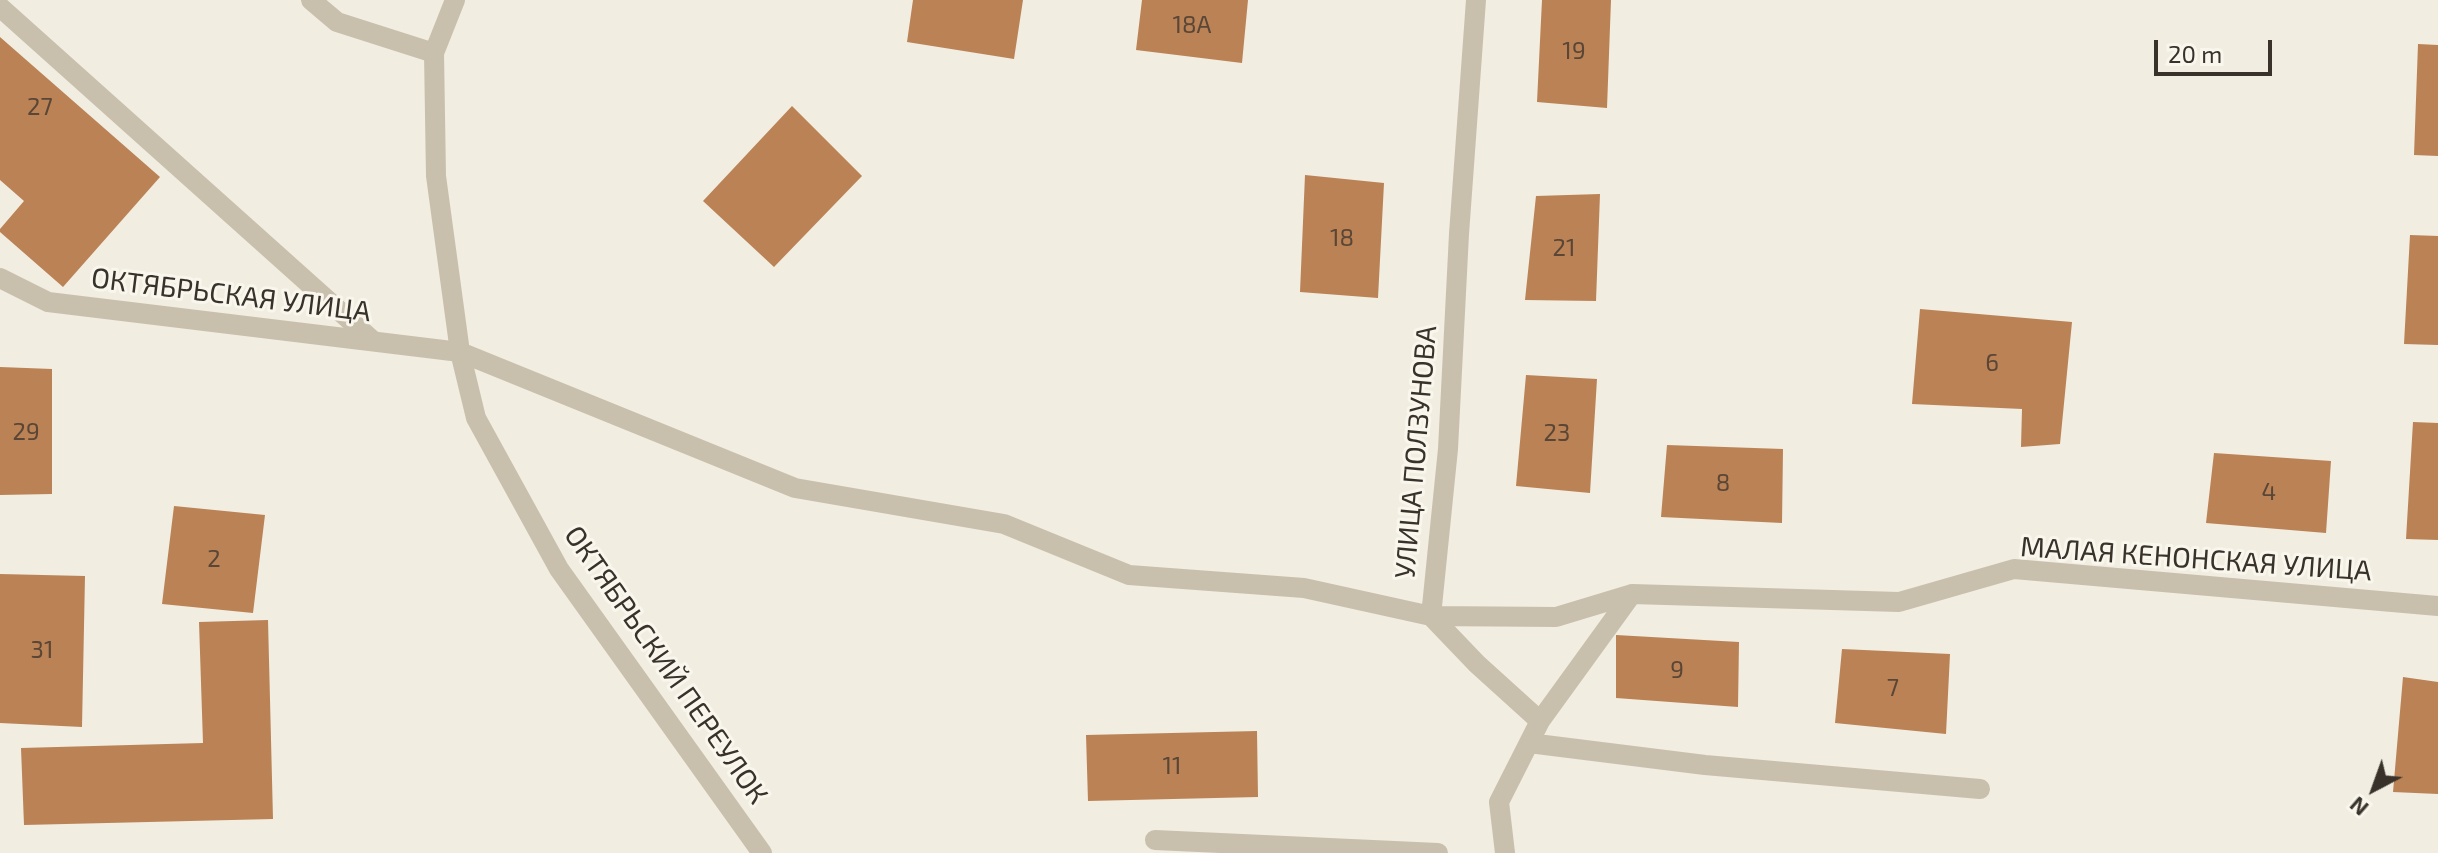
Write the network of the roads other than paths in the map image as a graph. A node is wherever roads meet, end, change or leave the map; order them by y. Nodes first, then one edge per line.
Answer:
1 (311, 0) edge
2 (455, 0) edge
3 (1476, 0) edge
4 (0, 7) edge
5 (434, 53) junction
6 (0, 278) edge
7 (372, 340) junction
8 (460, 352) junction
9 (1632, 594) junction
10 (2438, 606) edge
11 (1431, 616) junction
12 (1540, 721) junction
13 (1529, 743) junction
14 (1980, 789) dead end
15 (1155, 840) dead end
16 (762, 853) edge
17 (1438, 853) edge
18 (1505, 853) edge

1 - 5 street
2 - 5 street, ОКТЯБРЬСКИЙ ПЕРЕУЛОК
3 - 11 street, УЛИЦА ПОЛЗУНОВА
4 - 7 street
5 - 8 street, ОКТЯБРЬСКИЙ ПЕРЕУЛОК
6 - 7 street, ОКТЯБРЬСКАЯ УЛИЦА
7 - 8 street, ОКТЯБРЬСКАЯ УЛИЦА
8 - 11 street, ОКТЯБРЬСКАЯ УЛИЦА
8 - 16 street, ОКТЯБРЬСКИЙ ПЕРЕУЛОК
9 - 10 street, МАЛАЯ КЕНОНСКАЯ УЛИЦА
9 - 11 street, МАЛАЯ КЕНОНСКАЯ УЛИЦА
9 - 12 street
11 - 12 street, УЛИЦА ПОЛЗУНОВА
12 - 13 street
13 - 14 street
13 - 18 street
15 - 17 street

